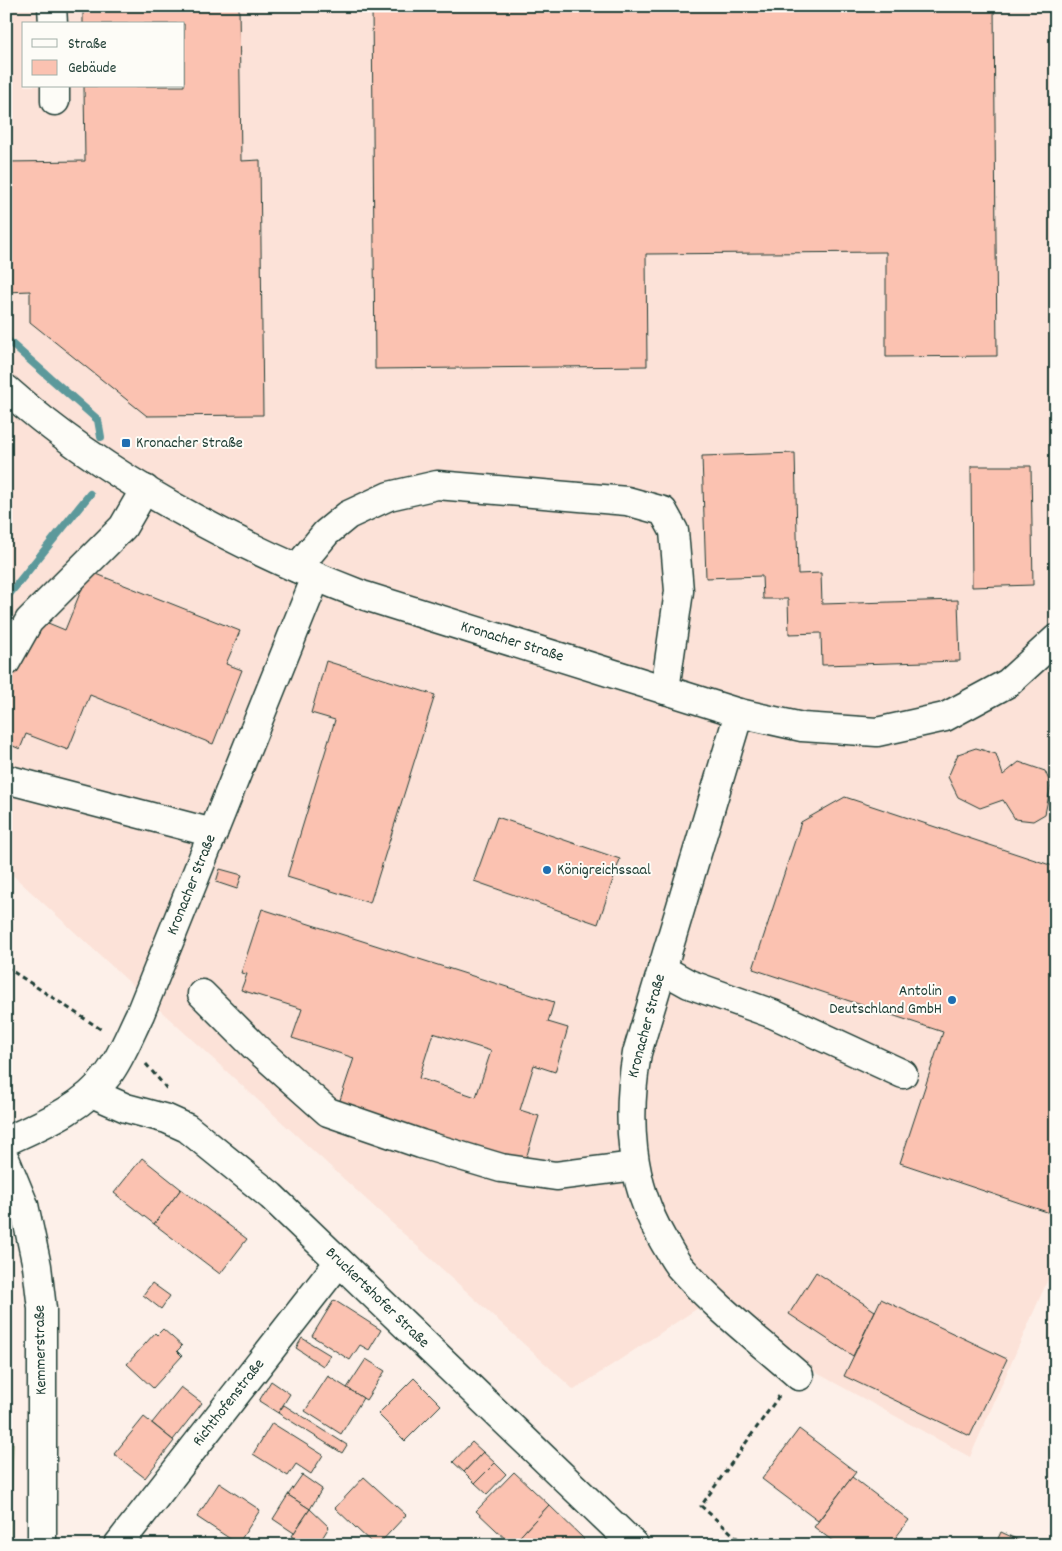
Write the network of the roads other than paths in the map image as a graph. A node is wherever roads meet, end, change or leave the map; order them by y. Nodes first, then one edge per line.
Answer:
1 (52, 6) edge
2 (53, 22) edge
3 (6, 389) edge
4 (145, 489) junction
5 (306, 573) junction
6 (1056, 639) edge
7 (6, 662) edge
8 (665, 690) junction
9 (739, 713) junction
10 (6, 779) edge
11 (213, 833) junction
12 (662, 969) junction
13 (202, 994) dead end
14 (903, 1074) dead end
15 (92, 1093) junction
16 (6, 1141) edge
17 (6, 1161) edge
18 (635, 1166) junction
19 (339, 1262) junction
20 (797, 1374) road end
21 (42, 1545) edge
22 (118, 1545) edge
23 (634, 1545) edge

1 - 2 street
3 - 4 street, Kronacher Straße
4 - 5 street, Kronacher Straße
4 - 7 street
5 - 8 street, Kronacher Straße
5 - 8 street
5 - 11 street, Kronacher Straße
6 - 9 street, Kronacher Straße
8 - 9 street, Kronacher Straße
9 - 12 street, Kronacher Straße
10 - 11 street
11 - 15 street, Kronacher Straße
12 - 14 street
12 - 18 street, Kronacher Straße
13 - 18 street
15 - 16 street, Kronacher Straße
15 - 19 street, Bruckertshofer Straße
17 - 21 street, Kemmerstraße
18 - 20 street, Kronacher Straße
19 - 22 street, Richthofenstraße
19 - 23 street, Bruckertshofer Straße

